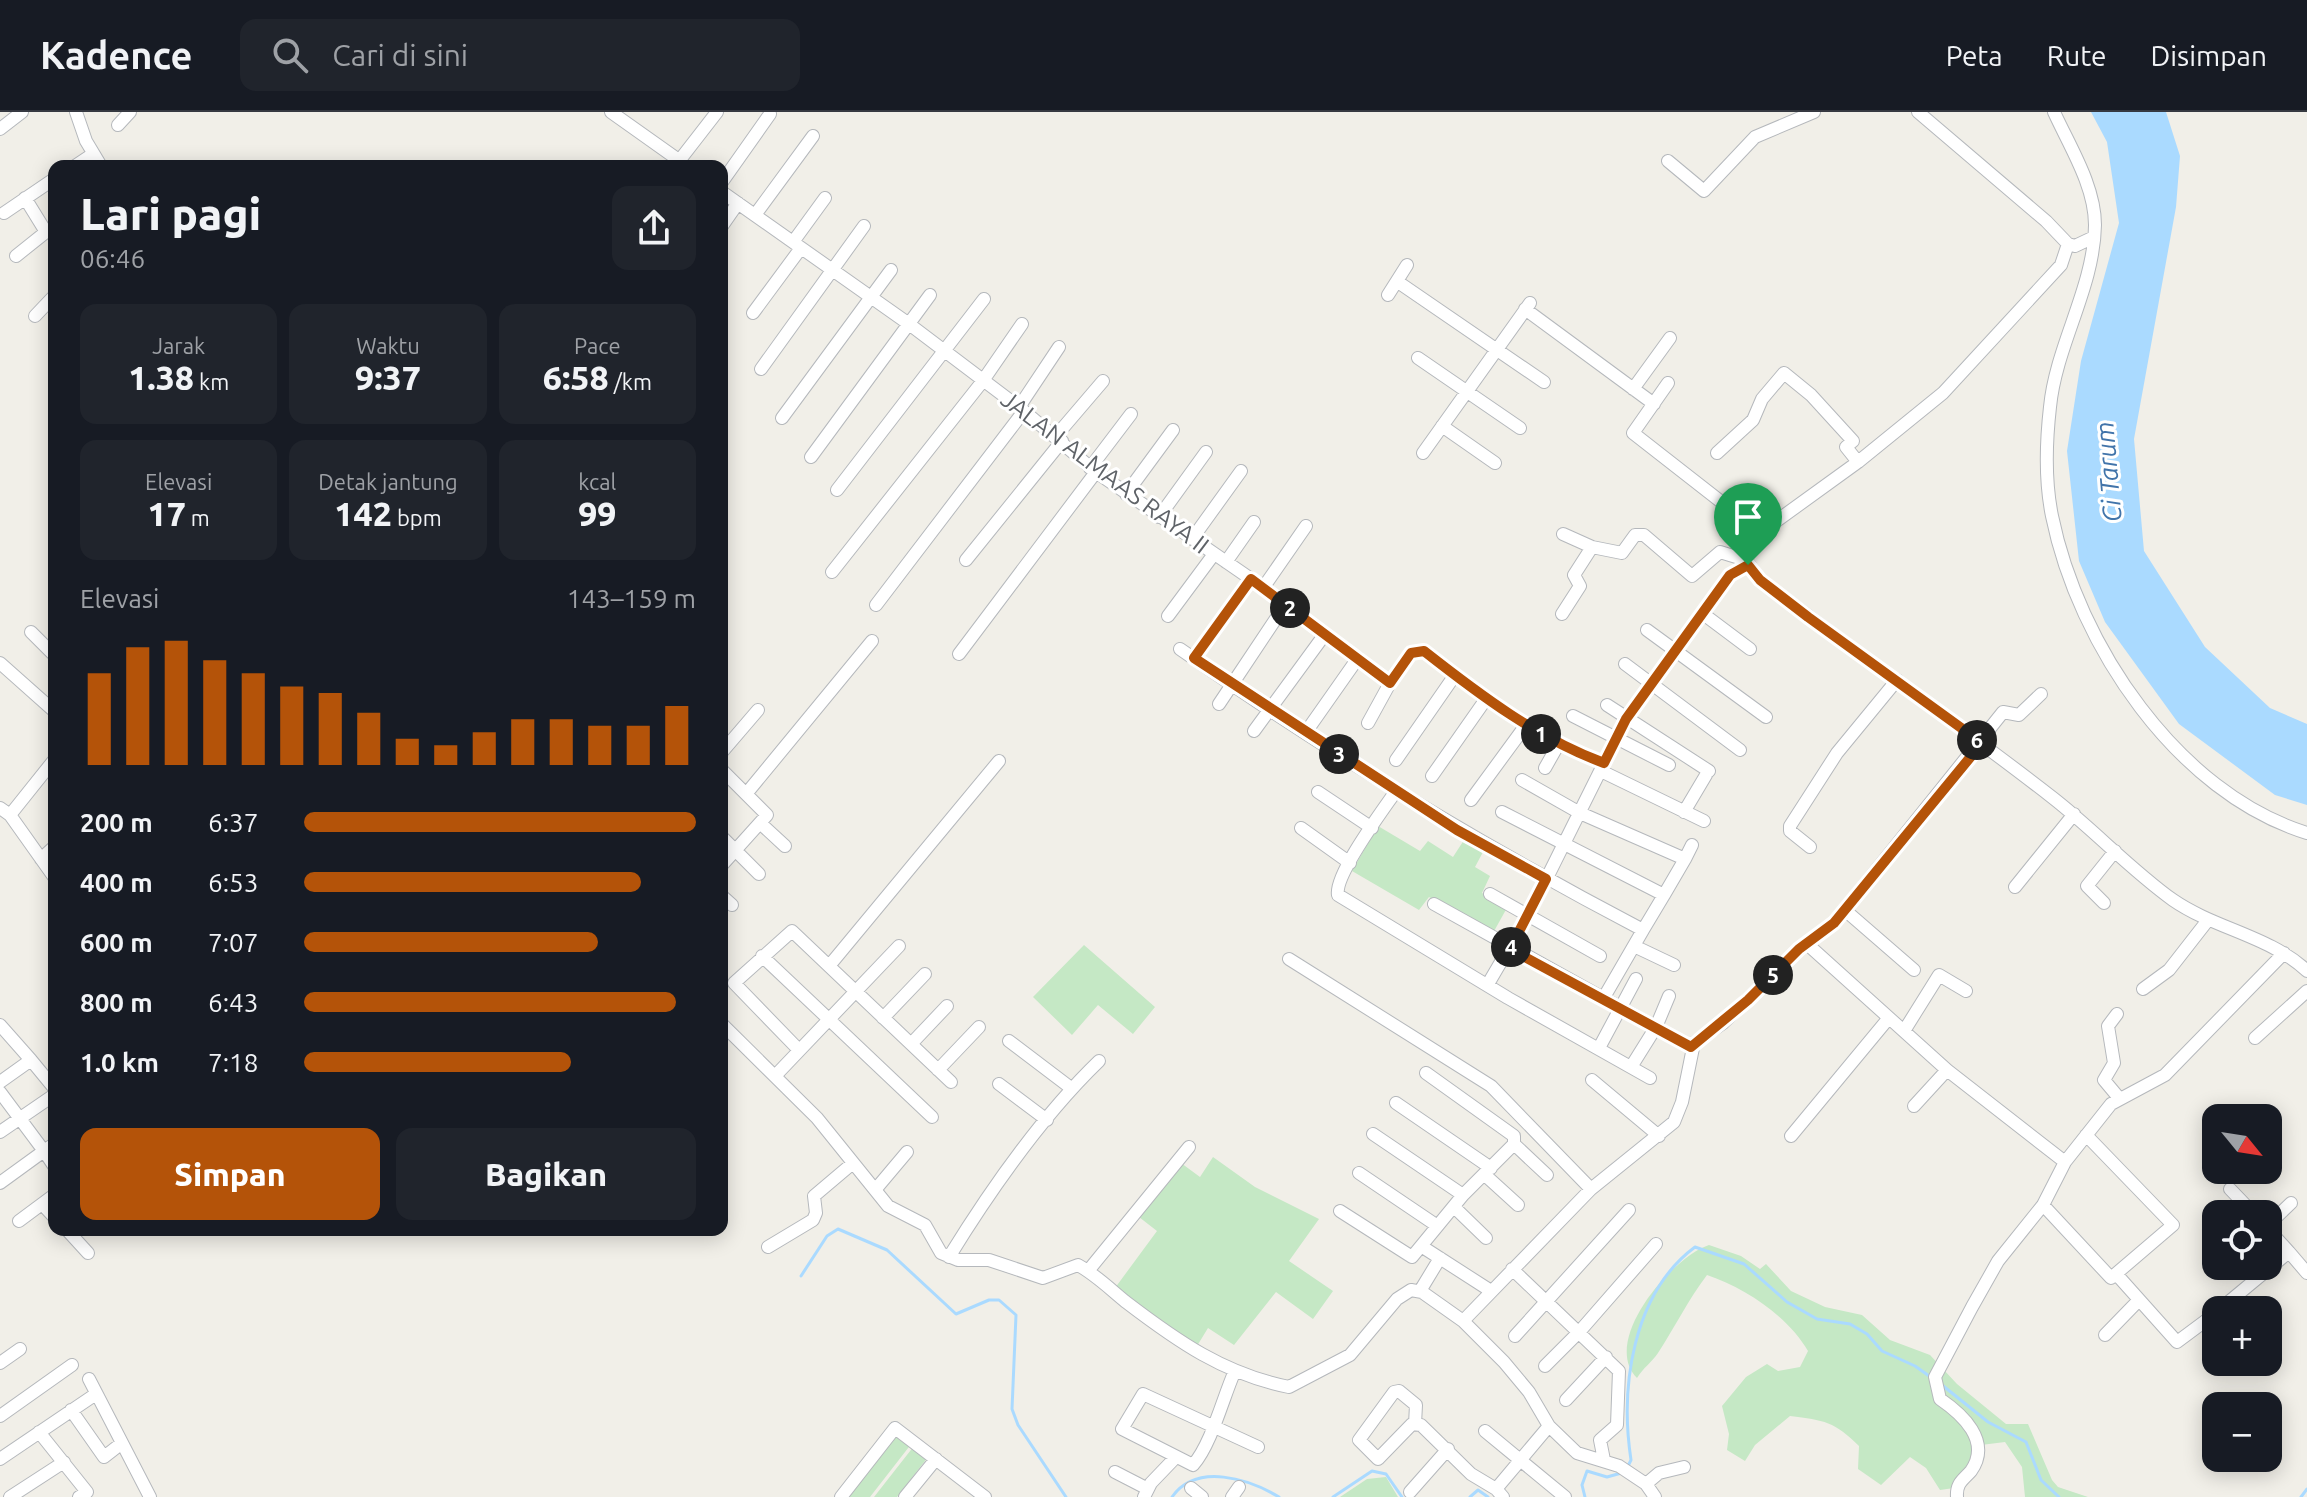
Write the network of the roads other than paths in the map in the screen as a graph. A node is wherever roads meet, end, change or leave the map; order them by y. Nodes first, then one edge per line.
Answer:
1 (22, 112) edge
2 (130, 112) edge
3 (611, 112) edge
4 (717, 112) edge
5 (1814, 112) edge
6 (1918, 112) edge
7 (2054, 112) edge
8 (79, 114) edge
9 (770, 114) edge
10 (118, 125) dead end
11 (0, 129) edge
12 (813, 136) dead end
13 (93, 154) junction
14 (84, 160) edge
15 (97, 160) edge
16 (679, 160) edge
17 (685, 160) edge
18 (1668, 161) dead end
19 (728, 174) edge
20 (48, 183) edge
21 (728, 196) edge
22 (25, 198) junction
23 (825, 198) dead end
24 (738, 203) junction
25 (4, 213) dead end
26 (755, 215) junction
27 (728, 217) edge
28 (864, 226) dead end
29 (48, 227) edge
30 (48, 231) edge
31 (2094, 237) junction
32 (2068, 244) junction
33 (797, 245) junction
34 (16, 256) dead end
35 (1407, 265) dead end
36 (891, 270) dead end
37 (833, 271) junction
38 (1398, 282) junction
39 (930, 295) dead end
40 (1388, 295) dead end
41 (871, 298) junction
42 (984, 299) dead end
43 (48, 302) edge
44 (753, 313) dead end
45 (35, 316) dead end
46 (909, 324) junction
47 (1022, 324) dead end
48 (1670, 338) dead end
49 (1059, 347) dead end
50 (1496, 350) junction
51 (946, 353) junction
52 (1418, 358) dead end
53 (761, 369) dead end
54 (1103, 381) dead end
55 (982, 382) junction
56 (1544, 382) dead end
57 (1668, 383) dead end
58 (1633, 389) junction
59 (1467, 391) junction
60 (1654, 404) junction
61 (1022, 409) junction
62 (1131, 414) dead end
63 (782, 418) dead end
64 (1442, 426) junction
65 (1520, 428) dead end
66 (1173, 430) dead end
67 (1059, 439) junction
68 (1206, 452) dead end
69 (1423, 453) dead end
70 (1717, 453) dead end
71 (811, 457) dead end
72 (1858, 462) junction
73 (1495, 463) dead end
74 (1093, 470) junction
75 (1241, 471) dead end
76 (837, 490) dead end
77 (1126, 494) junction
78 (1159, 517) junction
79 (1254, 522) dead end
80 (1306, 526) dead end
81 (1761, 533) junction
82 (1563, 534) dead end
83 (1192, 539) junction
84 (1592, 547) junction
85 (1214, 554) junction
86 (966, 560) dead end
87 (1226, 562) junction
88 (1747, 562) junction
89 (832, 572) dead end
90 (1251, 579) junction
91 (1263, 588) junction
92 (876, 605) dead end
93 (1285, 605) junction
94 (1702, 613) junction
95 (1562, 614) dead end
96 (1168, 616) dead end
97 (1647, 630) dead end
98 (31, 632) dead end
99 (1325, 634) junction
100 (872, 641) dead end
101 (48, 649) edge
102 (1180, 649) dead end
103 (1750, 649) dead end
104 (1675, 651) junction
105 (959, 654) dead end
106 (1194, 658) junction
107 (1358, 658) junction
108 (0, 663) edge
109 (1625, 664) dead end
110 (1455, 675) junction
111 (1897, 680) junction
112 (1390, 683) junction
113 (1233, 684) junction
114 (1651, 684) junction
115 (2041, 694) dead end
116 (1486, 699) junction
117 (1219, 704) dead end
118 (1607, 705) dead end
119 (48, 706) edge
120 (758, 710) dead end
121 (1268, 710) junction
122 (1573, 716) dead end
123 (1766, 717) dead end
124 (1626, 719) junction
125 (1368, 723) dead end
126 (1526, 725) junction
127 (1254, 731) dead end
128 (1306, 732) junction
129 (1617, 738) junction
130 (1982, 743) junction
131 (728, 745) edge
132 (1558, 745) junction
133 (1740, 750) dead end
134 (1396, 760) dead end
135 (999, 761) dead end
136 (1669, 765) dead end
137 (48, 766) edge
138 (1603, 767) junction
139 (1545, 768) dead end
140 (728, 776) edge
141 (1432, 776) dead end
142 (1522, 780) dead end
143 (1396, 791) junction
144 (1318, 792) dead end
145 (746, 794) junction
146 (1471, 800) dead end
147 (5, 812) edge
148 (1502, 812) dead end
149 (1684, 812) junction
150 (1580, 813) junction
151 (2074, 814) junction
152 (1704, 821) dead end
153 (760, 823) junction
154 (1301, 828) dead end
155 (1372, 828) junction
156 (2307, 833) edge
157 (728, 843) edge
158 (1564, 845) junction
159 (1692, 845) dead end
160 (785, 846) dead end
161 (1810, 847) dead end
162 (735, 851) junction
163 (2115, 851) junction
164 (48, 853) edge
165 (41, 859) junction
166 (728, 859) edge
167 (1685, 859) junction
168 (1350, 863) junction
169 (48, 869) edge
170 (759, 874) dead end
171 (1546, 879) junction
172 (2015, 887) dead end
173 (1490, 894) dead end
174 (1664, 895) junction
175 (2104, 903) dead end
176 (1434, 904) dead end
177 (1846, 911) junction
178 (1529, 914) junction
179 (2208, 920) junction
180 (1643, 930) junction
181 (1806, 943) junction
182 (899, 946) dead end
183 (1634, 946) junction
184 (1510, 949) junction
185 (2284, 953) junction
186 (762, 956) junction
187 (1600, 956) dead end
188 (1289, 959) dead end
189 (2304, 963) edge
190 (1674, 965) dead end
191 (829, 966) junction
192 (1914, 970) dead end
193 (925, 974) dead end
194 (1636, 979) dead end
195 (1488, 984) junction
196 (2143, 989) dead end
197 (1966, 991) dead end
198 (2307, 991) edge
199 (855, 992) junction
200 (1669, 996) dead end
201 (1603, 999) junction
202 (947, 1006) dead end
203 (1620, 1008) junction
204 (2117, 1014) dead end
205 (883, 1018) junction
206 (1888, 1019) junction
207 (828, 1021) junction
208 (979, 1027) dead end
209 (1656, 1027) junction
210 (1, 1028) edge
211 (728, 1030) edge
212 (1904, 1031) junction
213 (2255, 1038) dead end
214 (1009, 1041) dead end
215 (911, 1044) junction
216 (1691, 1047) junction
217 (1599, 1048) junction
218 (799, 1050) junction
219 (31, 1060) junction
220 (1099, 1061) dead end
221 (1631, 1067) junction
222 (938, 1070) junction
223 (1947, 1070) junction
224 (1426, 1073) dead end
225 (775, 1076) junction
226 (1650, 1078) dead end
227 (1592, 1080) dead end
228 (48, 1081) edge
229 (0, 1082) edge
230 (951, 1082) dead end
231 (999, 1084) dead end
232 (1071, 1088) junction
233 (0, 1092) edge
234 (2119, 1098) junction
235 (48, 1099) edge
236 (1396, 1103) dead end
237 (1914, 1106) dead end
238 (932, 1117) dead end
239 (20, 1118) junction
240 (1047, 1120) junction
241 (0, 1132) edge
242 (1373, 1134) dead end
243 (2086, 1135) junction
244 (1659, 1136) junction
245 (1791, 1136) dead end
246 (1514, 1144) junction
247 (48, 1146) edge
248 (1189, 1147) dead end
249 (48, 1148) edge
250 (907, 1152) dead end
251 (2065, 1162) junction
252 (853, 1163) junction
253 (1488, 1171) junction
254 (1359, 1173) dead end
255 (1547, 1175) dead end
256 (0, 1183) edge
257 (1591, 1189) junction
258 (2230, 1189) dead end
259 (875, 1190) junction
260 (1463, 1195) junction
261 (48, 1200) edge
262 (2241, 1200) edge
263 (2291, 1203) dead end
264 (42, 1204) junction
265 (1518, 1205) dead end
266 (2043, 1205) junction
267 (1454, 1207) junction
268 (48, 1210) edge
269 (1629, 1210) dead end
270 (1340, 1211) dead end
271 (2282, 1212) edge
272 (19, 1221) dead end
273 (1436, 1225) junction
274 (72, 1236) edge
275 (1486, 1238) dead end
276 (1656, 1244) dead end
277 (2282, 1244) edge
278 (1421, 1246) junction
279 (768, 1247) dead end
280 (2289, 1252) junction
281 (88, 1253) dead end
282 (949, 1257) junction
283 (1440, 1258) junction
284 (1512, 1269) junction
285 (1088, 1271) junction
286 (2307, 1273) edge
287 (2118, 1276) junction
288 (1420, 1291) junction
289 (1491, 1291) junction
290 (2236, 1296) edge
291 (2139, 1300) junction
292 (1546, 1301) junction
293 (1463, 1321) junction
294 (2202, 1324) edge
295 (1580, 1331) junction
296 (2105, 1335) dead end
297 (1515, 1336) dead end
298 (20, 1349) dead end
299 (1606, 1357) junction
300 (0, 1363) edge
301 (72, 1365) dead end
302 (1545, 1366) dead end
303 (1234, 1373) junction
304 (89, 1379) dead end
305 (96, 1394) junction
306 (1566, 1400) dead end
307 (71, 1410) junction
308 (0, 1416) edge
309 (1415, 1424) junction
310 (1549, 1426) junction
311 (1211, 1427) junction
312 (1485, 1431) dead end
313 (39, 1432) junction
314 (122, 1443) junction
315 (1258, 1447) dead end
316 (1448, 1449) junction
317 (1175, 1458) junction
318 (0, 1459) edge
319 (936, 1459) junction
320 (1604, 1460) junction
321 (64, 1462) junction
322 (1519, 1462) junction
323 (1684, 1467) dead end
324 (1115, 1472) dead end
325 (1646, 1484) junction
326 (1191, 1488) dead end
327 (1410, 1492) dead end
328 (1146, 1493) edge
329 (1500, 1493) edge
330 (976, 1494) edge
331 (86, 1495) edge
332 (10, 1497) edge
333 (150, 1497) edge
334 (841, 1497) edge
335 (905, 1497) edge
336 (1202, 1497) edge
337 (1565, 1497) edge
338 (1655, 1497) edge
339 (1957, 1497) edge

1 - 11 street
2 - 10 street
3 - 16 street
4 - 17 street
5 - 18 street
6 - 32 street
7 - 31 street
8 - 13 street
9 - 19 street
12 - 26 street
13 - 14 street
13 - 15 street
20 - 22 street
21 - 24 street, JALAN ALMAAS RAYA II
22 - 25 street
22 - 29 street
23 - 33 street
24 - 26 street, JALAN ALMAAS RAYA II
24 - 27 street
26 - 33 street, JALAN ALMAAS RAYA II
28 - 37 street
30 - 34 street
31 - 32 street
31 - 156 street
32 - 72 street
33 - 37 street, JALAN ALMAAS RAYA II
33 - 44 street
35 - 38 street
36 - 41 street
37 - 41 street, JALAN ALMAAS RAYA II
37 - 53 street
38 - 40 street
38 - 50 street
39 - 46 street
41 - 46 street, JALAN ALMAAS RAYA II
41 - 63 street
42 - 51 street
43 - 45 street
46 - 51 street, JALAN ALMAAS RAYA II
46 - 71 street
47 - 55 street
48 - 58 street
49 - 61 street
50 - 56 street
50 - 58 street
50 - 59 street
51 - 55 street, JALAN ALMAAS RAYA II
51 - 76 street
52 - 59 street
54 - 67 street
55 - 61 street, JALAN ALMAAS RAYA II
55 - 89 street
57 - 60 street
58 - 60 street
59 - 64 street
59 - 65 street
60 - 81 street
61 - 67 street, JALAN ALMAAS RAYA II
61 - 92 street
62 - 74 street
64 - 69 street
64 - 73 street
66 - 77 street
67 - 74 street, JALAN ALMAAS RAYA II
67 - 86 street
68 - 78 street
70 - 72 street
72 - 81 street
74 - 77 street, JALAN ALMAAS RAYA II
74 - 105 street
75 - 83 street
77 - 78 street, JALAN ALMAAS RAYA II
78 - 83 street, JALAN ALMAAS RAYA II
79 - 87 street
80 - 91 street
81 - 88 street
82 - 84 street
83 - 85 street, JALAN ALMAAS RAYA II
84 - 88 street
84 - 95 street
85 - 87 street, JALAN ALMAAS RAYA II
85 - 96 street
87 - 90 street, JALAN ALMAAS RAYA II
88 - 94 street
88 - 111 street
90 - 91 street, JALAN ALMAAS RAYA II
90 - 106 street
91 - 93 street, JALAN ALMAAS RAYA II
93 - 99 street, JALAN ALMAAS RAYA II
93 - 113 street
94 - 103 street
94 - 104 street
97 - 104 street
98 - 101 street
99 - 107 street, JALAN ALMAAS RAYA II
99 - 121 street
100 - 145 street
102 - 106 street
104 - 114 street
104 - 123 street
106 - 113 street
107 - 112 street, JALAN ALMAAS RAYA II
107 - 128 street
108 - 119 street
109 - 114 street
110 - 112 street
110 - 116 street
110 - 134 street
111 - 130 street
111 - 161 street
112 - 125 street
113 - 117 street
113 - 121 street
114 - 124 street
114 - 133 street
115 - 130 street
116 - 126 street
116 - 141 street
118 - 124 street
120 - 131 street
121 - 127 street
121 - 128 street
122 - 129 street
124 - 129 street
124 - 149 street
126 - 132 street
126 - 146 street
128 - 143 street
129 - 136 street
129 - 138 street
130 - 151 street
130 - 177 street
132 - 138 street
132 - 139 street
135 - 191 street
137 - 147 street
138 - 149 street
138 - 150 street
140 - 145 street
142 - 150 street
143 - 155 street
143 - 171 street
144 - 155 street
145 - 153 street
147 - 165 street
148 - 158 street
149 - 152 street
150 - 158 street
150 - 167 street
151 - 163 street
151 - 172 street
153 - 160 street
153 - 162 street
154 - 168 street
155 - 168 street
157 - 162 street
158 - 171 street
158 - 174 street
159 - 167 street
162 - 166 street
162 - 170 street
163 - 175 street
163 - 179 street
164 - 165 street
165 - 169 street
167 - 174 street
168 - 195 street
171 - 178 street
171 - 180 street
173 - 178 street
174 - 180 street
176 - 184 street
177 - 181 street
177 - 192 street
178 - 184 street
178 - 187 street
179 - 185 street
179 - 196 street
180 - 183 street
181 - 206 street
181 - 216 street
182 - 199 street
183 - 190 street
183 - 201 street
184 - 195 street
184 - 201 street
185 - 189 street
185 - 234 street
186 - 191 street
186 - 207 street
186 - 218 street
188 - 257 street
191 - 199 street
193 - 205 street
194 - 203 street
195 - 217 street
197 - 212 street
198 - 213 street
199 - 205 street
199 - 207 street
200 - 209 street
201 - 203 street
202 - 215 street
203 - 209 street
203 - 217 street
204 - 234 street
205 - 215 street
206 - 212 street
206 - 245 street
207 - 218 street
207 - 238 street
208 - 222 street
209 - 216 street
209 - 221 street
210 - 219 street
211 - 225 street
212 - 223 street
214 - 232 street
215 - 222 street
216 - 244 street
217 - 221 street
218 - 225 street
219 - 228 street
219 - 229 street
220 - 232 street
221 - 226 street
222 - 230 street
223 - 237 street
223 - 251 street
224 - 246 street
225 - 252 street
227 - 244 street
231 - 240 street
232 - 240 street
233 - 239 street
234 - 243 street
235 - 239 street
236 - 253 street
239 - 241 street
239 - 247 street
240 - 282 street
242 - 260 street
243 - 251 street
243 - 287 street
244 - 257 street
246 - 253 street
246 - 255 street
248 - 285 street
249 - 256 street
250 - 259 street
251 - 266 street
252 - 259 street
252 - 279 street
253 - 260 street
253 - 265 street
254 - 273 street
257 - 284 street
258 - 262 street
259 - 282 street
260 - 267 street
261 - 264 street
263 - 271 street
264 - 268 street
264 - 272 street
266 - 287 street
266 - 339 street
267 - 273 street
267 - 275 street
269 - 292 street
270 - 278 street
273 - 278 street
274 - 281 street
276 - 295 street
277 - 280 street
278 - 283 street
280 - 286 street
280 - 290 street
282 - 285 street
283 - 288 street
283 - 289 street
284 - 289 street
284 - 292 street
285 - 303 street
287 - 291 street
288 - 293 street
288 - 303 street
289 - 293 street
291 - 294 street
291 - 296 street
292 - 295 street
292 - 297 street
293 - 310 street
295 - 299 street
295 - 302 street
298 - 300 street
299 - 306 street
299 - 320 street
301 - 308 street
303 - 311 street
304 - 305 street
305 - 307 street
305 - 314 street
307 - 313 street
307 - 314 street
309 - 309 street
309 - 316 street
310 - 320 street
310 - 322 street
311 - 315 street
311 - 317 street
311 - 317 street
312 - 322 street
313 - 318 street
313 - 321 street
314 - 333 street
316 - 327 street
316 - 329 street
317 - 328 street
319 - 330 street
319 - 334 street
319 - 335 street
320 - 325 street
321 - 331 street
321 - 332 street
322 - 329 street
322 - 337 street
323 - 325 street
324 - 328 street
325 - 338 street
326 - 336 street

